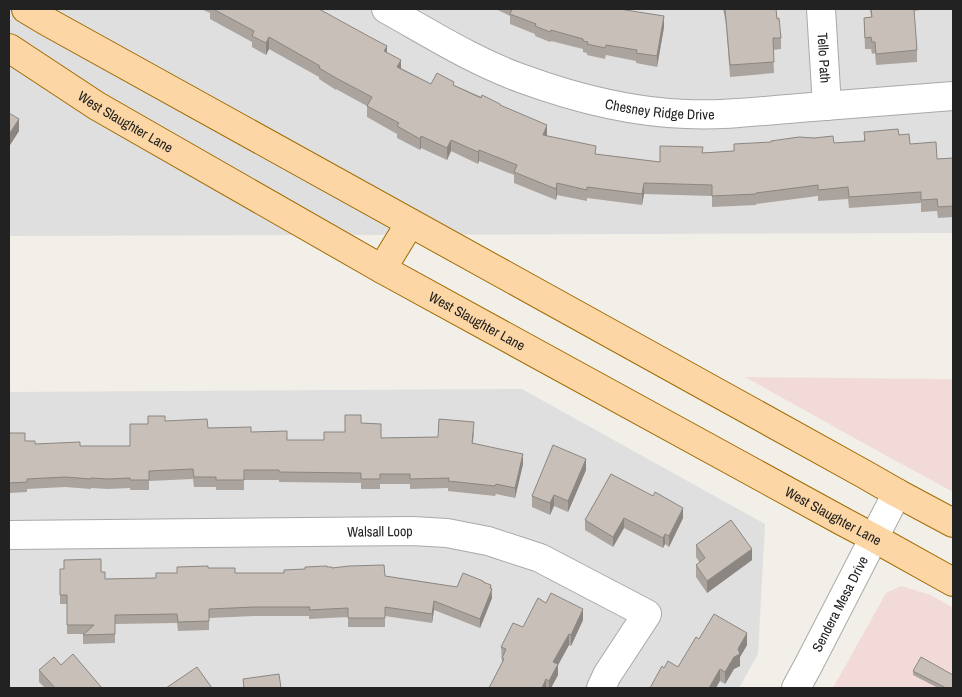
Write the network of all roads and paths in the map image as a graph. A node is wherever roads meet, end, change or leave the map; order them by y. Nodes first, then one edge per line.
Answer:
1 (386, 9) edge
2 (821, 9) edge
3 (42, 13) edge
4 (9, 48) edge
5 (953, 96) edge
6 (827, 106) junction
7 (410, 222) junction
8 (382, 269) junction
9 (897, 493) junction
10 (953, 523) edge
11 (9, 535) edge
12 (874, 538) junction
13 (953, 582) edge
14 (601, 688) edge
15 (796, 688) edge

1 - 6 street, Chesney Ridge Drive
2 - 6 street, Tello Path
3 - 7 main road
4 - 8 main road, West Slaughter Lane
5 - 6 street, Chesney Ridge Drive
7 - 8 main road
7 - 9 main road
8 - 12 main road, West Slaughter Lane
9 - 10 main road
9 - 12 street, Sendera Mesa Drive
11 - 14 street, Walsall Loop
12 - 13 main road, West Slaughter Lane
12 - 15 street, Sendera Mesa Drive

